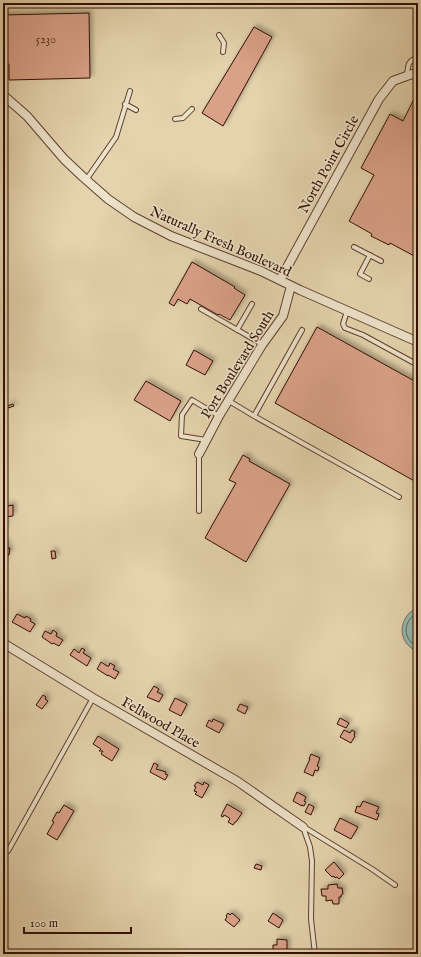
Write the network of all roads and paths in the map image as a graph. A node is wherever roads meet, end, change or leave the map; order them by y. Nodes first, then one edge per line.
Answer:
1 (219, 35) dead end
2 (222, 52) dead end
3 (418, 58) edge
4 (412, 75) edge
5 (130, 91) dead end
6 (3, 95) edge
7 (126, 104) junction
8 (192, 109) dead end
9 (136, 110) dead end
10 (175, 119) dead end
11 (86, 180) junction
12 (354, 247) dead end
13 (370, 255) junction
14 (381, 261) dead end
15 (370, 279) dead end
16 (280, 280) junction
17 (291, 286) junction
18 (252, 304) dead end
19 (201, 310) dead end
20 (347, 311) junction
21 (237, 330) junction
22 (302, 330) dead end
23 (418, 342) edge
24 (262, 345) junction
25 (418, 365) edge
26 (229, 401) junction
27 (219, 416) junction
28 (254, 416) junction
29 (206, 440) junction
30 (199, 454) joint
31 (398, 497) dead end
32 (199, 511) dead end
33 (3, 643) edge
34 (93, 698) junction
35 (303, 827) junction
36 (8, 851) dead end
37 (395, 885) dead end
38 (315, 954) edge

1 - 2 lane
3 - 4 lane
4 - 16 street, North Point Circle
5 - 7 lane
6 - 11 street, Naturally Fresh Boulevard
7 - 9 lane
7 - 11 lane
8 - 10 lane
11 - 16 street, Naturally Fresh Boulevard
12 - 13 lane
13 - 14 lane
13 - 15 lane
16 - 17 street, Naturally Fresh Boulevard
17 - 20 street, Naturally Fresh Boulevard
17 - 24 street, Port Boulevard South
18 - 21 lane
19 - 21 lane
20 - 23 street, Naturally Fresh Boulevard
20 - 25 lane
21 - 24 lane
22 - 28 lane
24 - 26 street, Port Boulevard South
26 - 27 street, Port Boulevard South
26 - 28 lane
27 - 29 street, Port Boulevard South
27 - 29 lane
28 - 31 lane
29 - 30 street, Port Boulevard South
30 - 32 lane
33 - 34 street, Fellwood Place
34 - 35 street, Fellwood Place
34 - 36 lane
35 - 37 lane
35 - 38 lane

